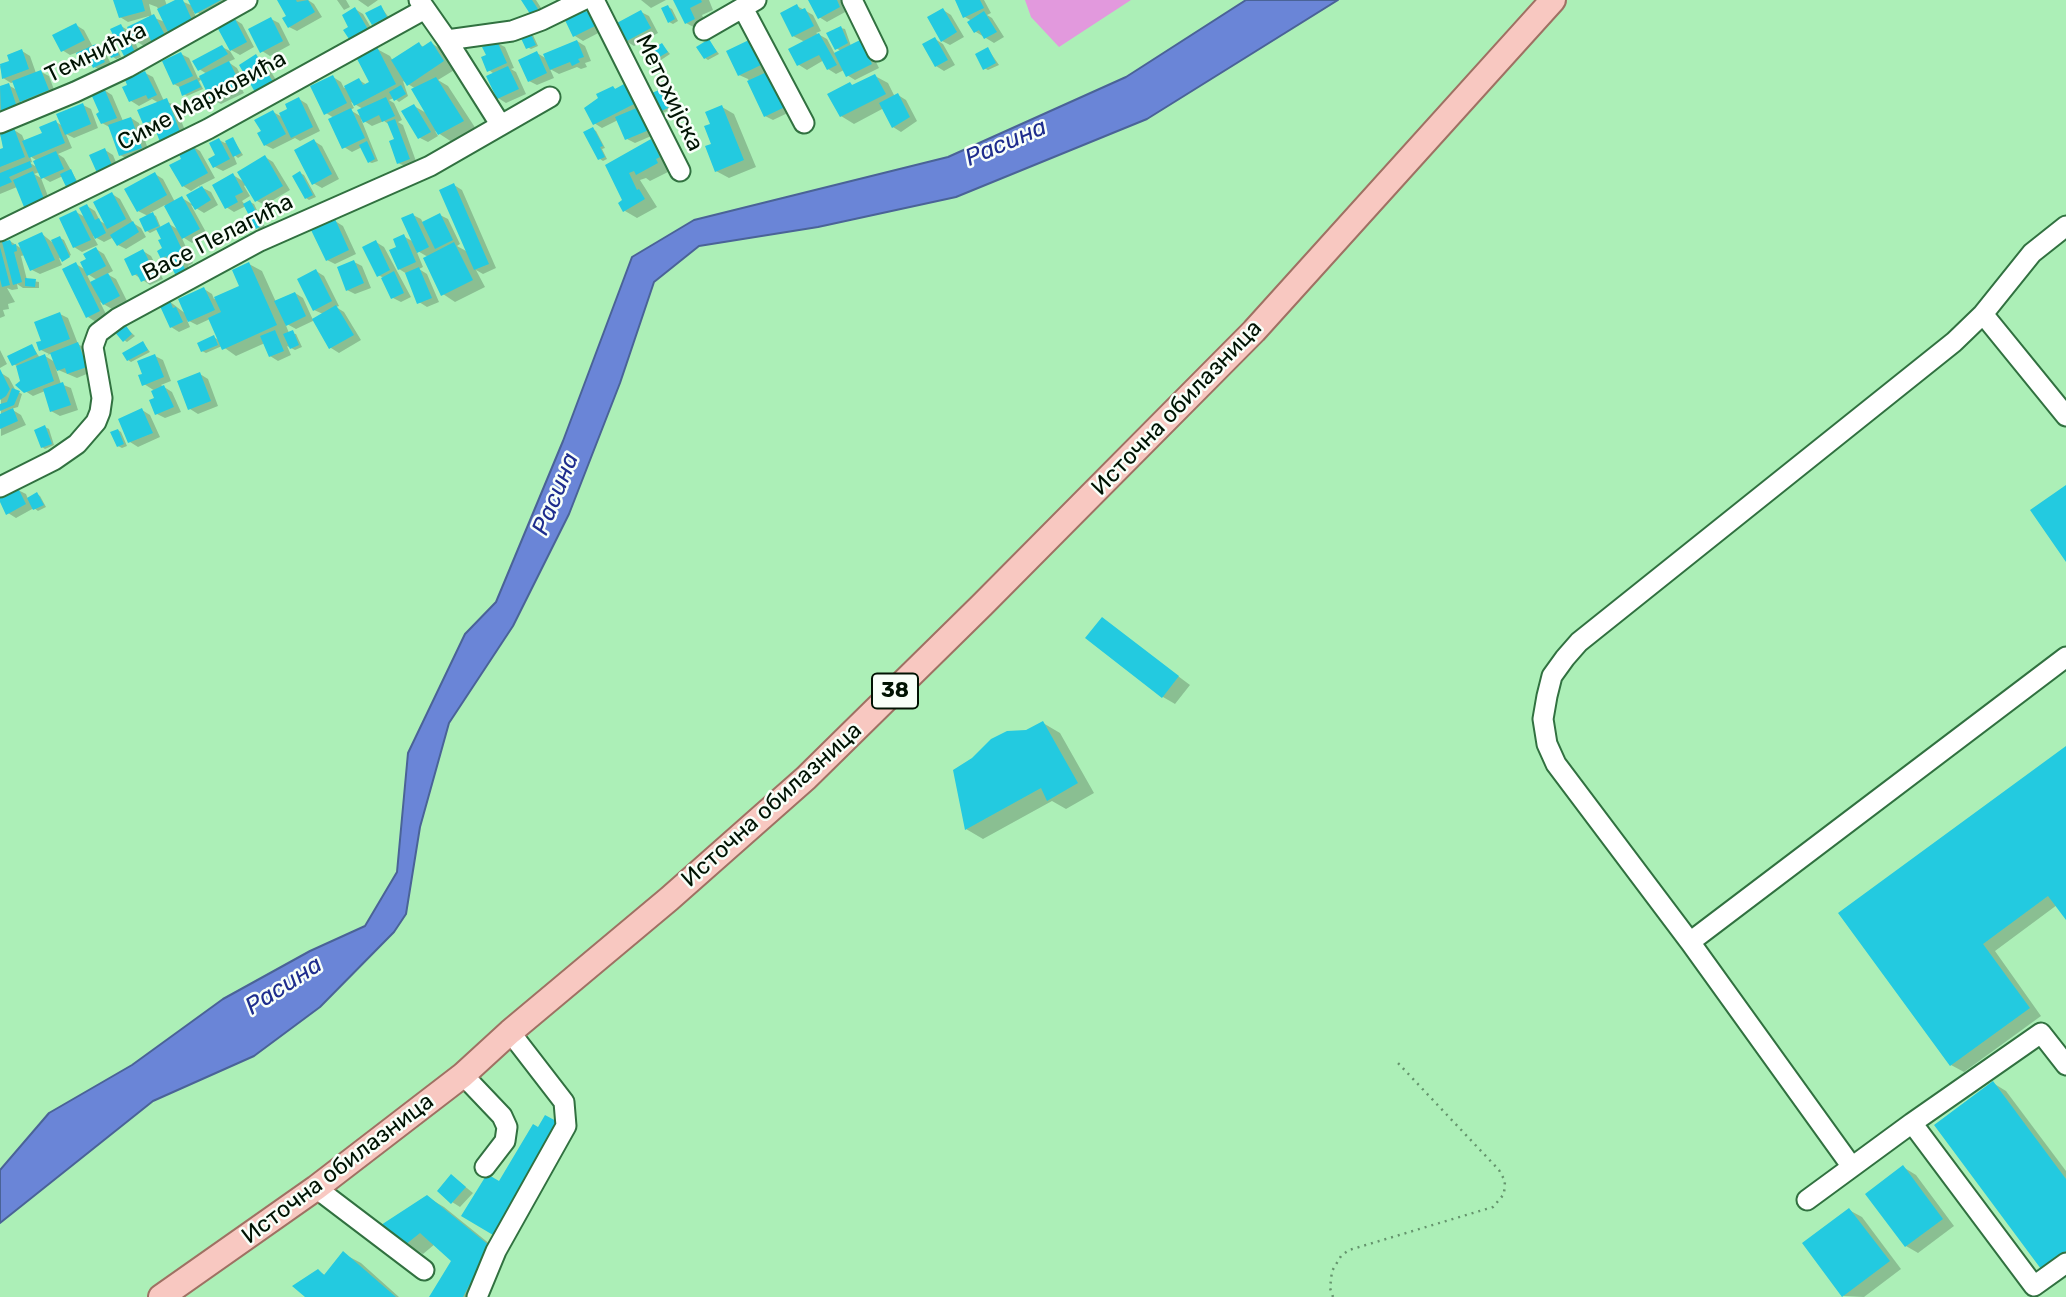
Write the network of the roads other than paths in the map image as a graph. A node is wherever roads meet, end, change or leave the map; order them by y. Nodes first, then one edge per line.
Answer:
1 (247, 0) edge
2 (583, 0) edge
3 (594, 0) edge
4 (852, 0) edge
5 (1553, 0) edge
6 (422, 4) edge
7 (750, 4) edge
8 (704, 30) dead end
9 (447, 40) junction
10 (877, 51) dead end
11 (550, 97) dead end
12 (0, 123) edge
13 (804, 123) dead end
14 (500, 124) junction
15 (680, 171) dead end
16 (2066, 226) edge
17 (0, 231) edge
18 (1983, 314) junction
19 (2066, 416) edge
20 (0, 486) edge
21 (2066, 657) edge
22 (1690, 942) junction
23 (510, 1032) junction
24 (2066, 1065) edge
25 (463, 1075) junction
26 (1912, 1123) junction
27 (485, 1167) dead end
28 (1852, 1167) junction
29 (316, 1188) junction
30 (1807, 1200) dead end
31 (2066, 1263) edge
32 (424, 1270) dead end
33 (161, 1297) edge
34 (477, 1297) edge

1 - 12 street, Темнићка
2 - 9 street
3 - 15 street, Метохијска
4 - 10 street
5 - 23 main road, Источна обилазница / 38
6 - 9 street
6 - 17 street, Симе Марковића
7 - 8 street
7 - 13 street
9 - 14 street
11 - 14 street, Васе Пелагића
14 - 20 street, Васе Пелагића
16 - 18 street
18 - 19 street
18 - 22 street
21 - 22 street
22 - 28 street
23 - 25 main road, Источна обилазница / 38
23 - 34 street
24 - 26 street
25 - 27 street
25 - 29 main road, Источна обилазница / 38
26 - 28 street
26 - 31 street
28 - 30 street
29 - 32 street
29 - 33 main road, Источна обилазница / 38

